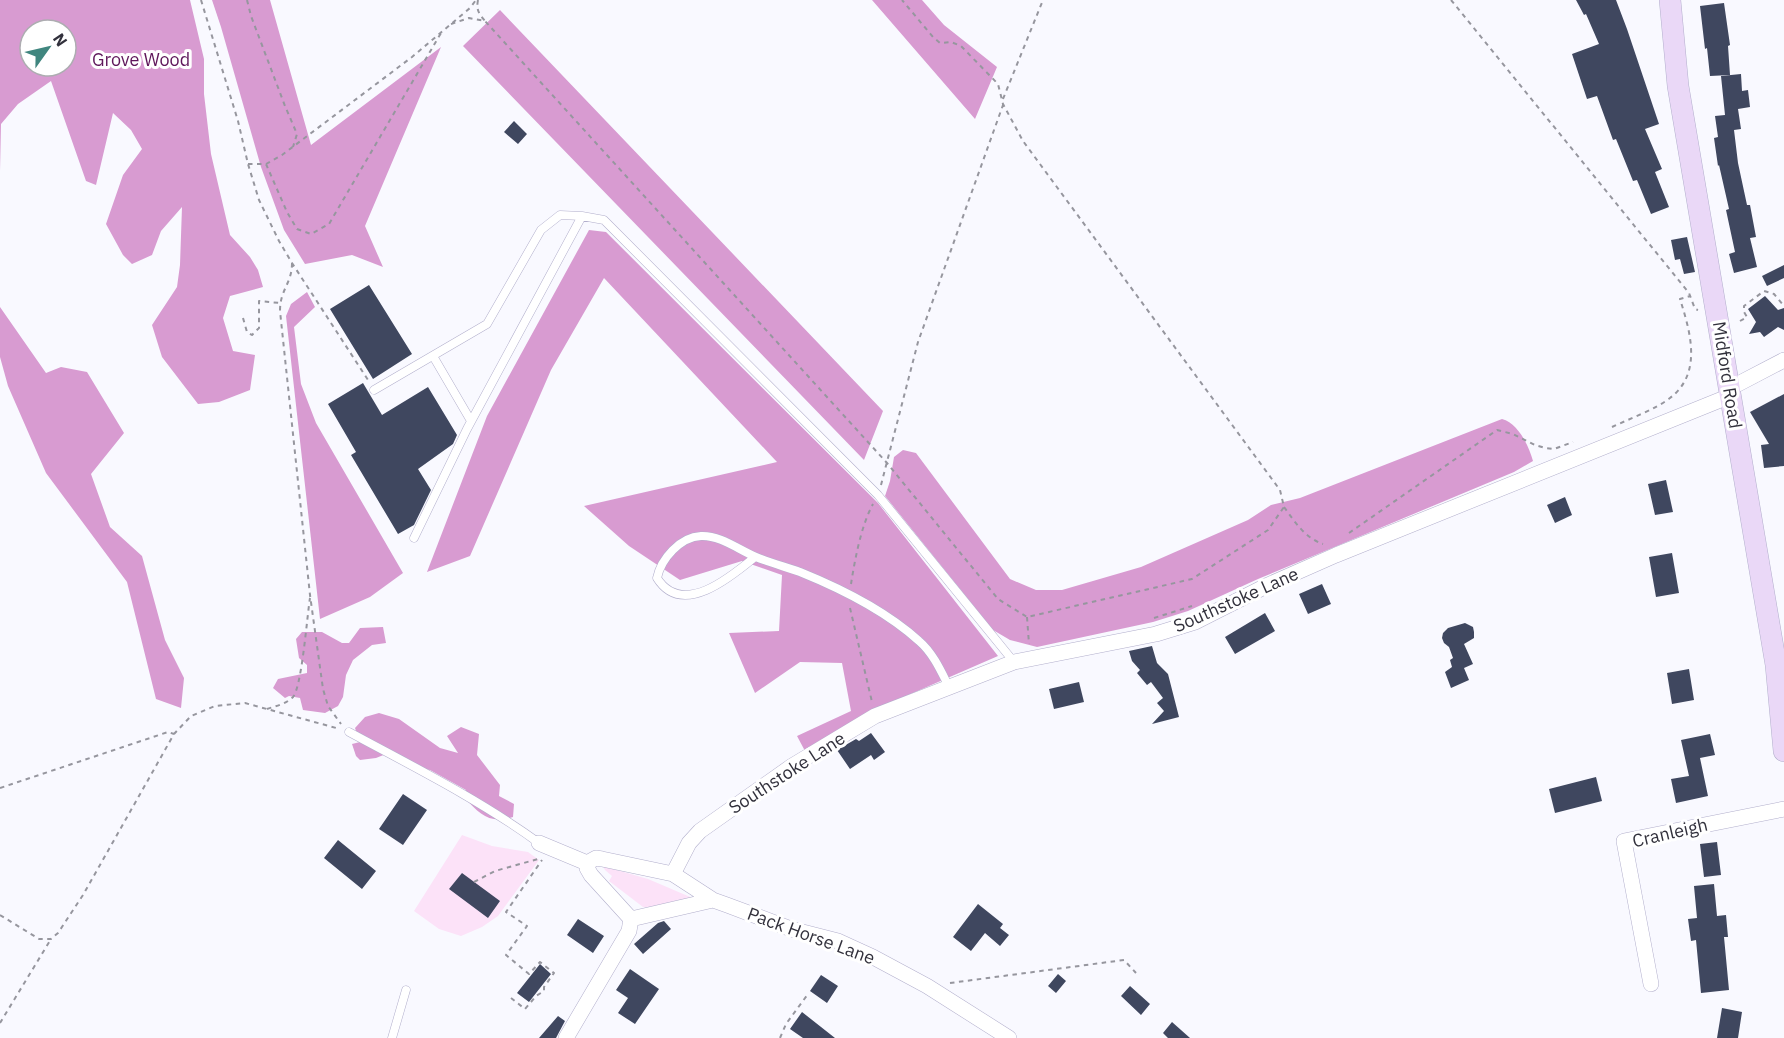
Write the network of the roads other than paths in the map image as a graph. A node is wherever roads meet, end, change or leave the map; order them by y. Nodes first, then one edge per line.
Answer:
1 (1671, 0) edge
2 (582, 216) junction
3 (433, 356) junction
4 (1784, 360) edge
5 (374, 390) road end
6 (1729, 392) junction
7 (471, 421) junction
8 (414, 538) dead end
9 (755, 557) junction
10 (1011, 659) junction
11 (949, 687) junction
12 (350, 732) road end
13 (1784, 751) edge
14 (1784, 809) edge
15 (539, 843) joint
16 (587, 863) junction
17 (672, 874) junction
18 (713, 900) junction
19 (631, 919) junction
20 (1651, 984) dead end
21 (406, 990) dead end
22 (392, 1038) edge
23 (566, 1038) edge
24 (1009, 1038) edge

1 - 6 main road, Midford Road
2 - 3 lane
2 - 7 lane
2 - 10 lane
3 - 5 lane
3 - 7 lane
4 - 6 street, Southstoke Lane
6 - 10 street, Southstoke Lane
6 - 13 main road, Midford Road
7 - 8 lane
9 - 9 lane
9 - 11 lane
10 - 11 street, Southstoke Lane
11 - 17 street, Southstoke Lane
12 - 15 lane
14 - 20 street, Cranleigh
15 - 16 street
16 - 17 street
16 - 19 street
17 - 18 street, Pack Horse Lane
18 - 19 street
18 - 24 street, Pack Horse Lane
19 - 23 street
21 - 22 lane

